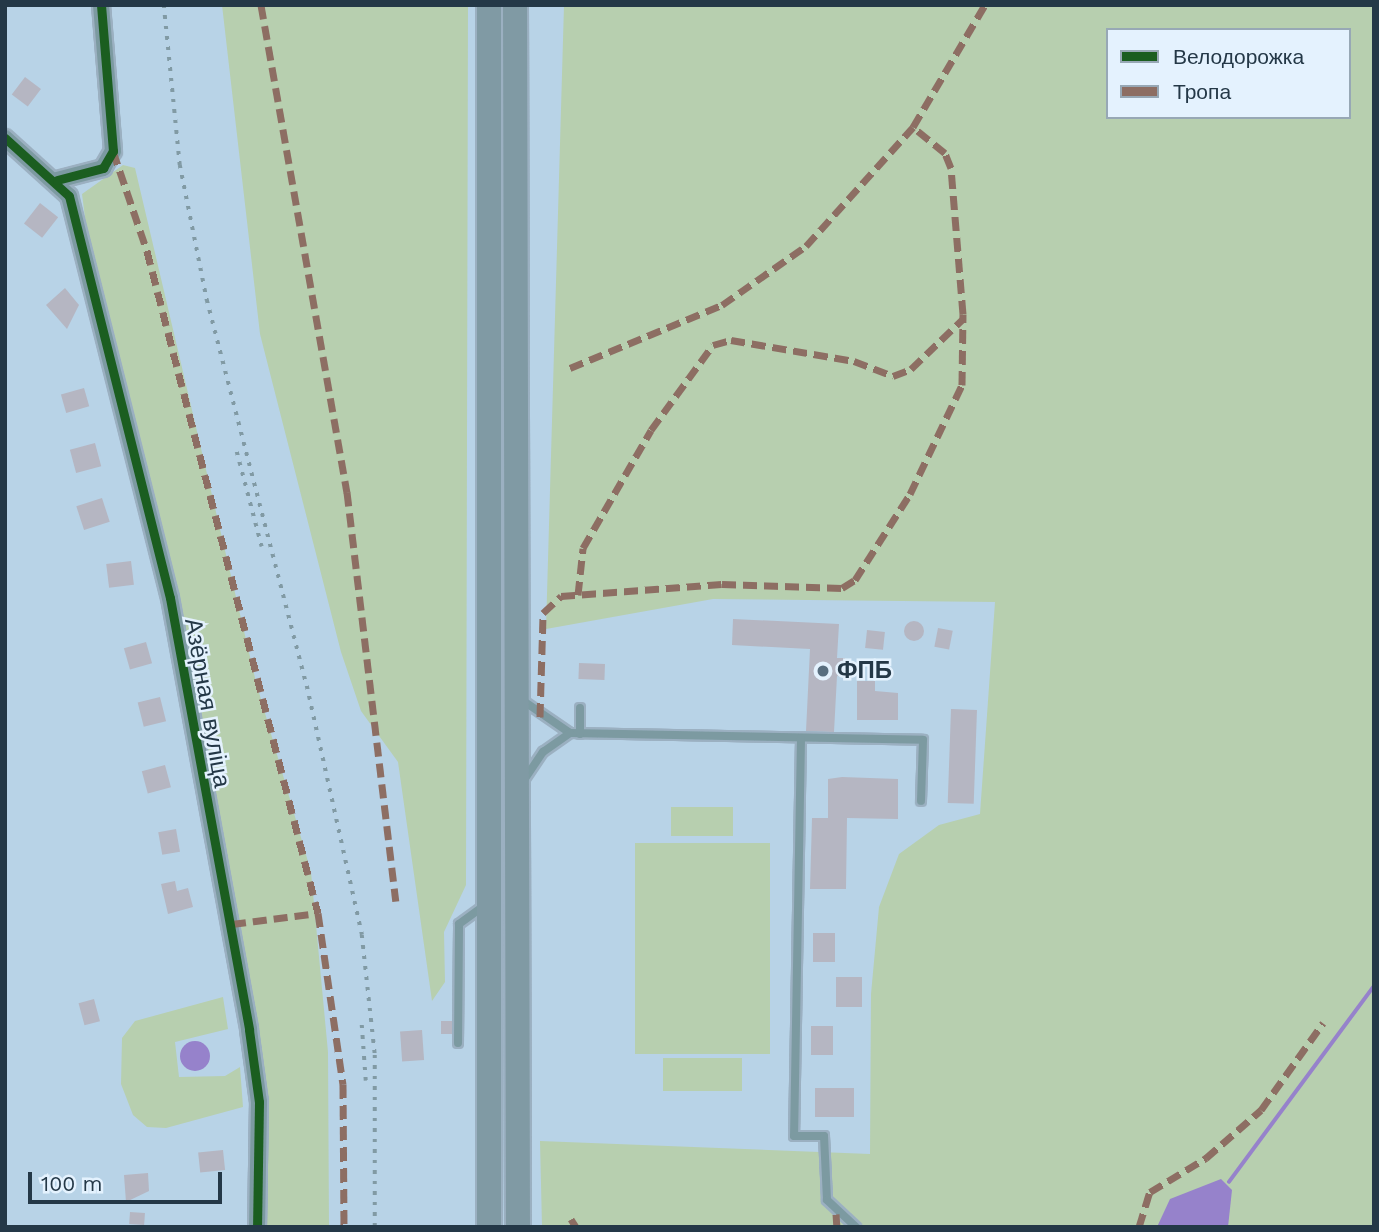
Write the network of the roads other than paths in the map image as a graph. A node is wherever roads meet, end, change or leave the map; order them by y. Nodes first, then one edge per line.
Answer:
1 (101, 5) edge
2 (489, 5) edge
3 (515, 5) edge
4 (5, 138) edge
5 (57, 180) junction
6 (519, 698) junction
7 (580, 708) dead end
8 (570, 733) junction
9 (580, 734) junction
10 (801, 738) junction
11 (520, 786) junction
12 (922, 801) dead end
13 (492, 901) junction
14 (458, 1043) dead end
15 (257, 1227) edge
16 (489, 1227) edge
17 (518, 1227) edge
18 (856, 1227) edge

1 - 5 street
2 - 13 highway
3 - 6 highway
4 - 5 street, Азёрная вуліца
5 - 15 street, Азёрная вуліца
6 - 8 lane
6 - 11 highway
7 - 9 lane
8 - 9 lane
8 - 11 lane
9 - 10 lane
10 - 12 lane
10 - 18 lane
11 - 17 highway
13 - 14 lane
13 - 16 highway

